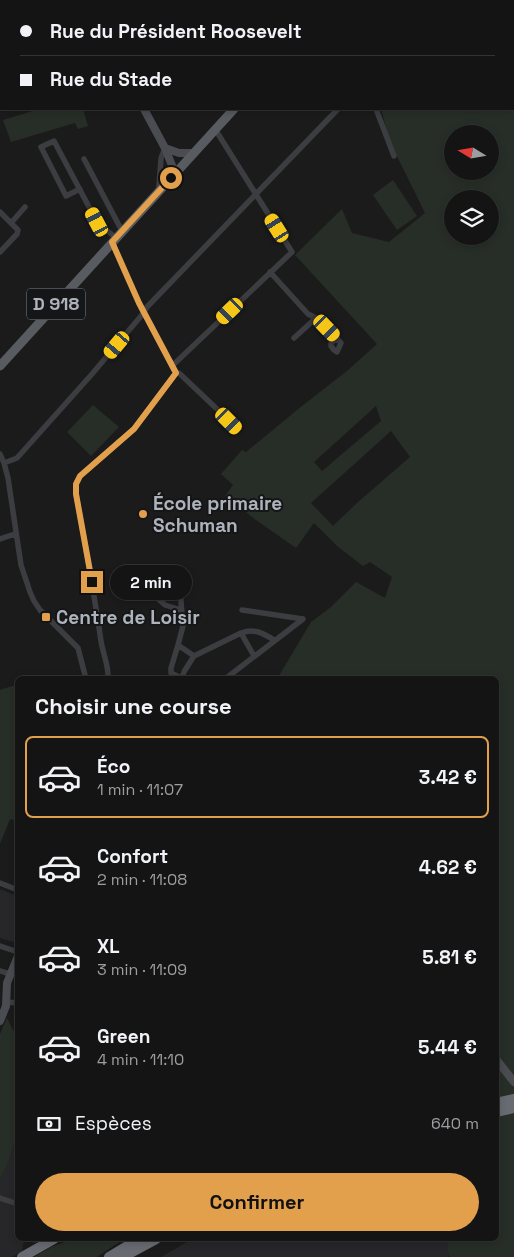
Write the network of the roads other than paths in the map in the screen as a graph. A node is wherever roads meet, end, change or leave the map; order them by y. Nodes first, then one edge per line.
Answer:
1 (145, 110) edge
2 (233, 110) edge
3 (337, 110) edge
4 (376, 110) edge
5 (215, 129) junction
6 (169, 150) junction
7 (194, 153) junction
8 (394, 156) dead end
9 (84, 159) dead end
10 (183, 164) junction
11 (176, 172) junction
12 (80, 189) junction
13 (160, 190) junction
14 (256, 194) junction
15 (25, 207) dead end
16 (0, 212) edge
17 (11, 223) junction
18 (117, 237) junction
19 (0, 252) edge
20 (270, 272) junction
21 (144, 311) junction
22 (316, 318) junction
23 (294, 338) dead end
24 (337, 338) dead end
25 (0, 366) edge
26 (172, 366) junction
27 (176, 373) junction
28 (237, 428) dead end
29 (0, 454) edge
30 (4, 463) junction
31 (16, 534) junction
32 (0, 539) edge
33 (181, 610) junction
34 (242, 610) dead end
35 (241, 633) junction
36 (274, 640) junction
37 (178, 645) junction
38 (194, 656) junction
39 (254, 656) junction
40 (85, 676) edge
41 (108, 676) edge
42 (176, 676) edge
43 (182, 676) edge
44 (230, 676) edge
45 (0, 883) edge
46 (15, 889) edge
47 (0, 946) edge
48 (15, 954) edge
49 (15, 960) edge
50 (0, 971) edge
51 (10, 974) junction
52 (6, 1002) junction
53 (15, 1003) edge
54 (0, 1021) edge
55 (499, 1062) edge
56 (514, 1082) edge
57 (514, 1099) edge
58 (499, 1102) edge
59 (514, 1108) edge
60 (499, 1111) edge
61 (0, 1198) edge
62 (15, 1203) edge
63 (50, 1241) edge
64 (136, 1241) edge
65 (152, 1241) edge
66 (22, 1257) edge
67 (109, 1257) edge
68 (123, 1257) edge

1 - 6 street
2 - 5 main road, D 918
3 - 14 street
4 - 8 street
5 - 7 main road, D 918
5 - 14 street
6 - 7 street
6 - 10 street
6 - 11 street
6 - 13 street
7 - 10 main road, D 918
9 - 18 street
10 - 11 main road, D 918
11 - 13 main road, D 918
12 - 12 street
12 - 18 street
13 - 18 main road, D 918
14 - 20 street
14 - 21 street
15 - 17 street
16 - 17 street
17 - 19 street
18 - 21 street
18 - 25 main road, D 918
20 - 22 street
20 - 26 street
21 - 26 street
21 - 30 street
22 - 23 street
22 - 24 street
26 - 27 street
27 - 28 street
27 - 41 street
29 - 30 street
30 - 31 street
31 - 32 street
31 - 40 street
33 - 33 street
33 - 37 street
34 - 36 street
35 - 36 street
35 - 38 street
35 - 39 street
36 - 39 street
37 - 38 street
37 - 42 street
38 - 43 street
39 - 44 street
45 - 46 street
47 - 48 street
49 - 51 street
50 - 51 street
51 - 52 street
52 - 53 street
52 - 54 street
55 - 56 street
57 - 58 highway
59 - 60 highway
61 - 62 street
63 - 66 highway
64 - 67 highway
65 - 68 highway

